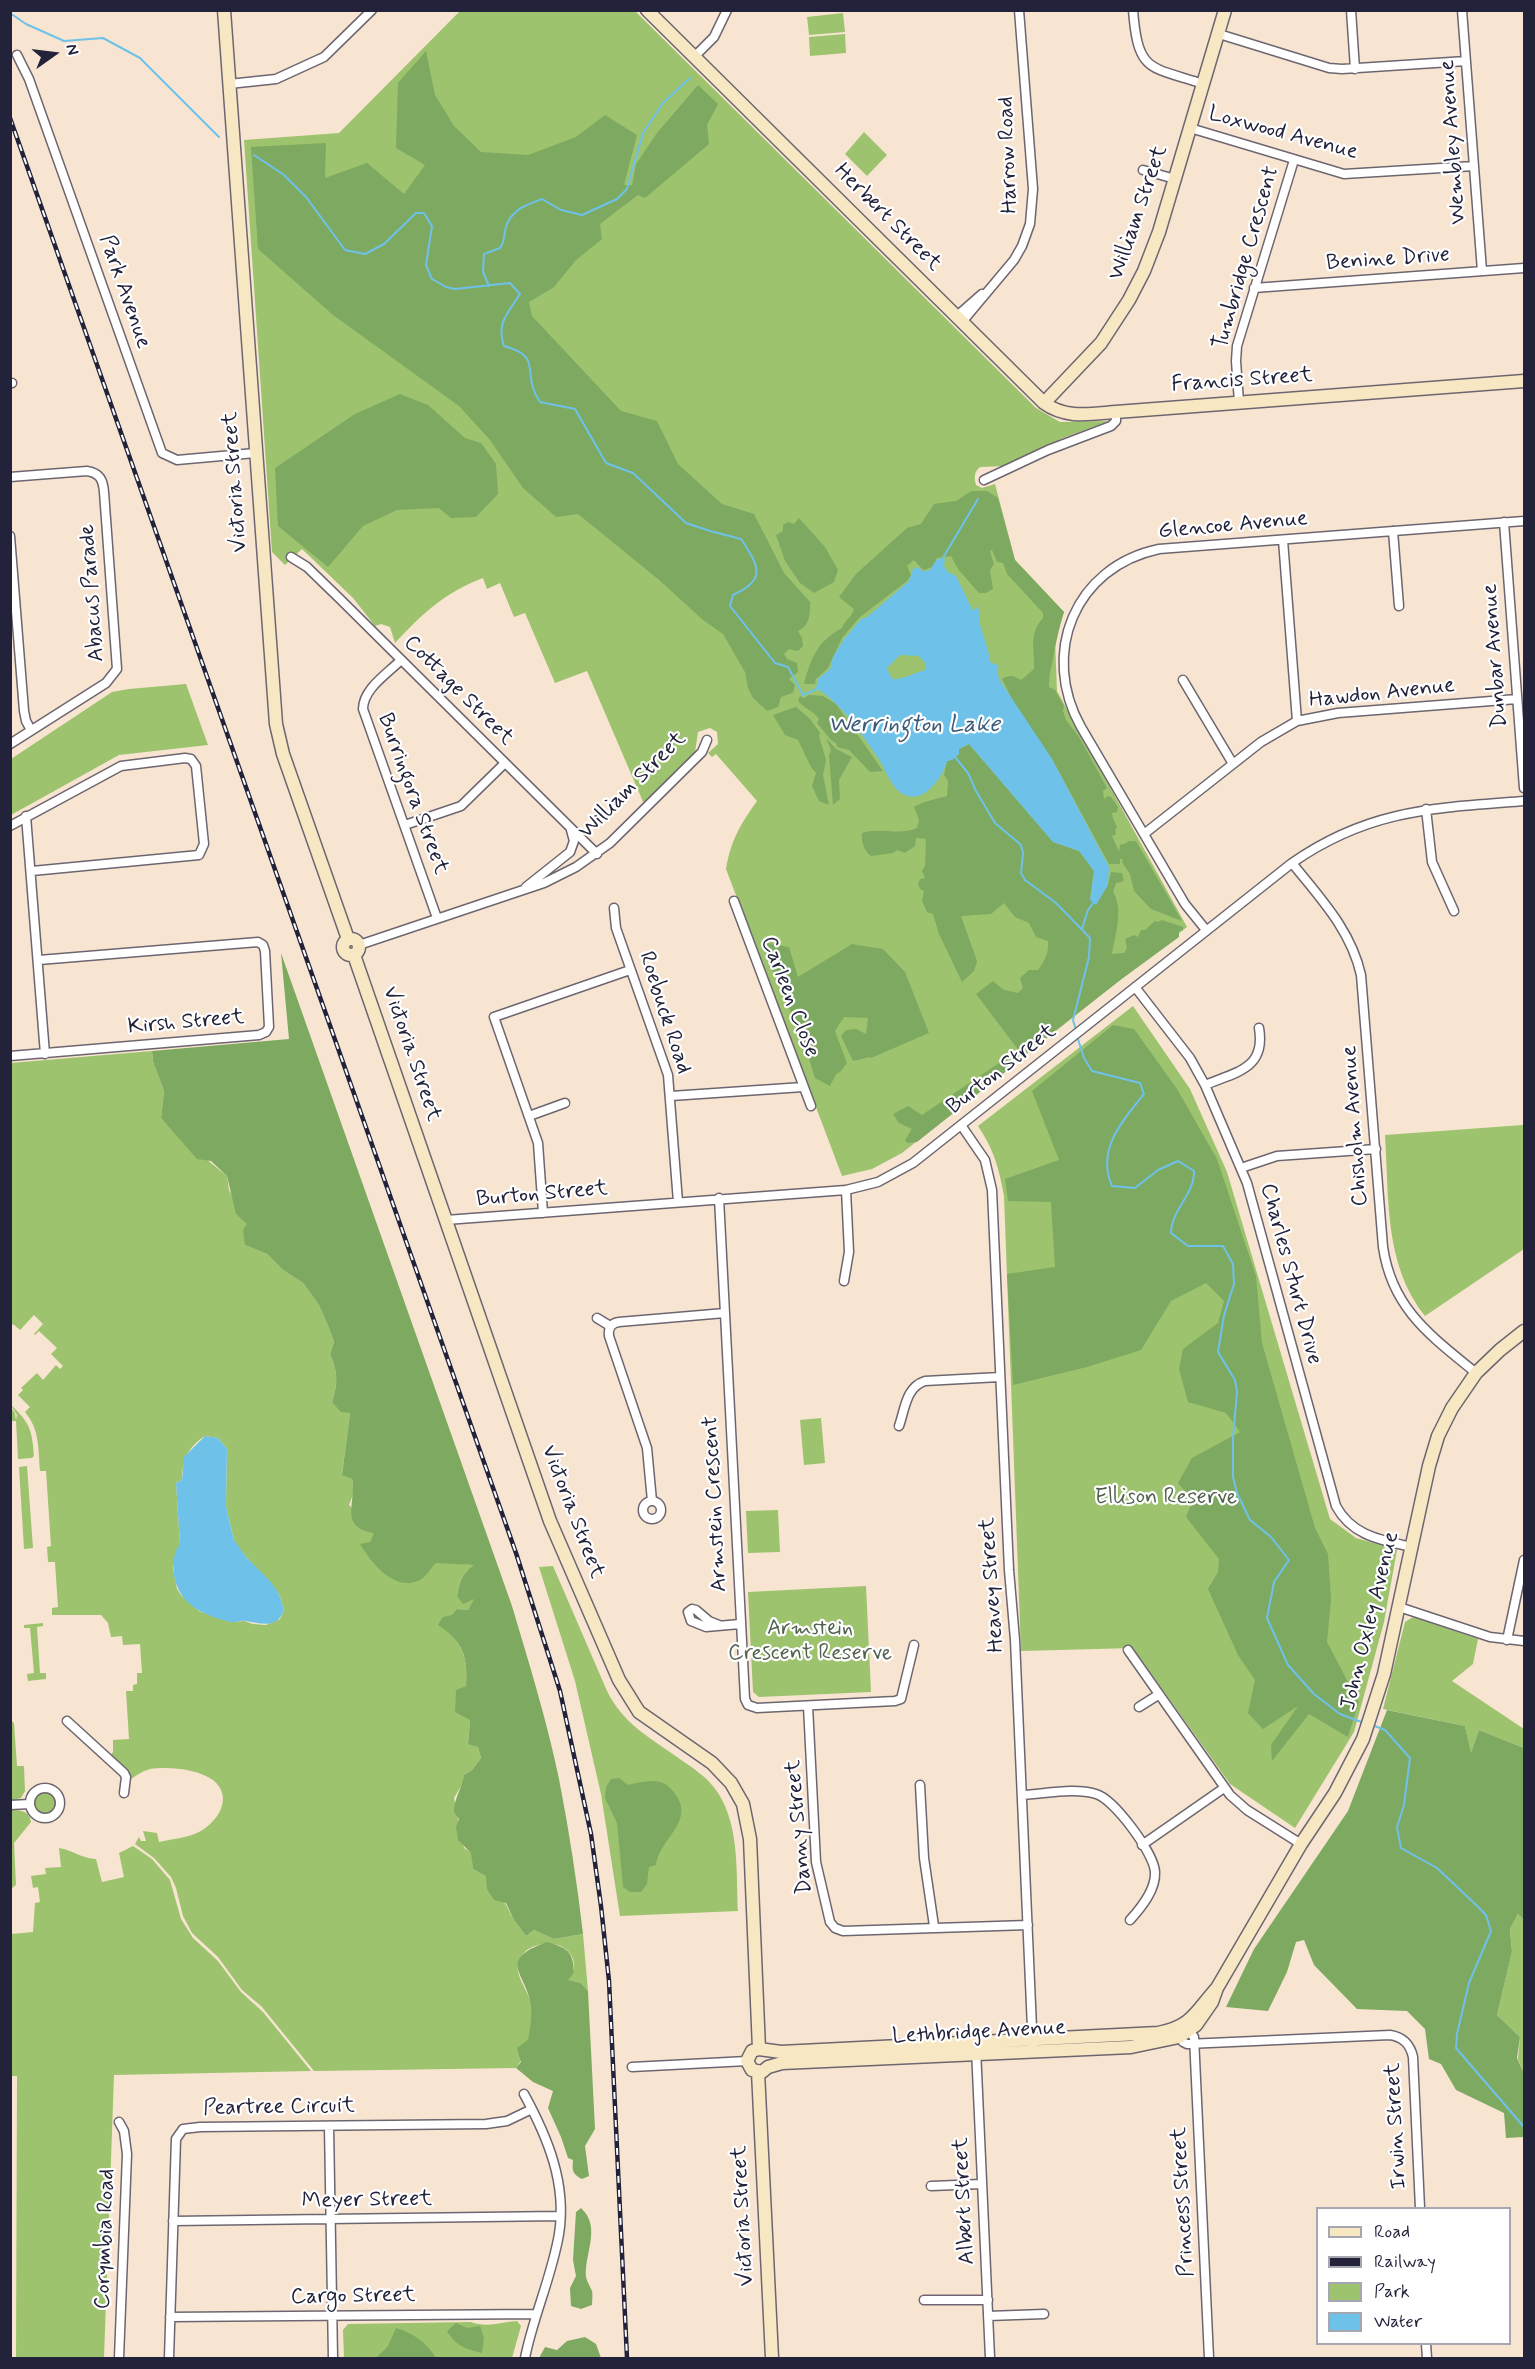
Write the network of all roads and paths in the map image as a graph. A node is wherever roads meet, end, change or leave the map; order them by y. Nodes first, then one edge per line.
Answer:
1 (224, 10) edge
2 (372, 10) edge
3 (647, 10) edge
4 (727, 10) edge
5 (1019, 10) edge
6 (1133, 10) edge
7 (1225, 10) edge
8 (1351, 10) edge
9 (1462, 10) edge
10 (1219, 34) junction
11 (17, 55) dead end
12 (694, 57) junction
13 (1466, 61) junction
14 (1355, 69) junction
15 (229, 84) junction
16 (1203, 84) junction
17 (1190, 128) junction
18 (1294, 160) junction
19 (1474, 166) junction
20 (1143, 170) dead end
21 (1175, 179) junction
22 (1524, 268) edge
23 (1482, 271) junction
24 (1254, 288) junction
25 (959, 319) junction
26 (1524, 381) edge
27 (1239, 402) junction
28 (1044, 403) junction
29 (1116, 412) junction
30 (255, 453) junction
31 (10, 477) edge
32 (984, 480) dead end
33 (1524, 520) edge
34 (1504, 522) junction
35 (1393, 531) junction
36 (10, 536) edge
37 (1283, 540) junction
38 (291, 557) dead end
39 (1399, 606) dead end
40 (401, 660) junction
41 (1183, 680) dead end
42 (1517, 699) junction
43 (1297, 721) junction
44 (32, 730) junction
45 (707, 740) dead end
46 (10, 744) edge
47 (505, 763) junction
48 (1233, 764) junction
49 (1524, 788) edge
50 (1524, 801) edge
51 (1426, 809) junction
52 (26, 816) junction
53 (405, 825) junction
54 (10, 826) edge
55 (571, 828) junction
56 (1144, 834) junction
57 (597, 854) junction
58 (1292, 863) junction
59 (32, 871) junction
60 (521, 891) junction
61 (734, 901) dead end
62 (614, 908) dead end
63 (1454, 911) dead end
64 (437, 918) junction
65 (1206, 930) junction
66 (353, 946) junction
67 (39, 960) junction
68 (630, 970) junction
69 (1135, 987) junction
70 (1259, 1028) dead end
71 (45, 1054) junction
72 (10, 1056) edge
73 (1205, 1085) junction
74 (803, 1087) junction
75 (671, 1096) junction
76 (565, 1103) dead end
77 (811, 1106) dead end
78 (529, 1116) junction
79 (961, 1125) junction
80 (1376, 1149) junction
81 (1241, 1168) junction
82 (846, 1190) junction
83 (719, 1198) junction
84 (678, 1202) junction
85 (543, 1213) junction
86 (446, 1220) junction
87 (844, 1281) dead end
88 (725, 1312) junction
89 (597, 1318) dead end
90 (610, 1326) junction
91 (1524, 1331) edge
92 (1476, 1373) junction
93 (1000, 1377) junction
94 (899, 1426) dead end
95 (652, 1501) dead end
96 (1412, 1547) junction
97 (1524, 1560) edge
98 (1399, 1607) junction
99 (740, 1624) junction
100 (719, 1625) dead end
101 (1508, 1640) junction
102 (1524, 1641) edge
103 (914, 1645) dead end
104 (1128, 1650) dead end
105 (1158, 1695) junction
106 (808, 1706) junction
107 (1139, 1707) dead end
108 (66, 1721) dead end
109 (920, 1785) dead end
110 (1224, 1788) junction
111 (124, 1792) dead end
112 (1022, 1795) junction
113 (30, 1804) dead end
114 (10, 1805) edge
115 (1301, 1844) junction
116 (1142, 1845) junction
117 (1130, 1920) dead end
118 (1028, 1925) junction
119 (934, 1926) junction
120 (1184, 2033) junction
121 (1407, 2043) joint
122 (1033, 2046) junction
123 (976, 2048) junction
124 (762, 2050) junction
125 (747, 2061) junction
126 (632, 2067) dead end
127 (763, 2069) junction
128 (524, 2094) dead end
129 (532, 2109) junction
130 (119, 2122) dead end
131 (329, 2126) junction
132 (982, 2184) junction
133 (931, 2186) dead end
134 (1420, 2207) edge
135 (560, 2216) junction
136 (330, 2219) junction
137 (173, 2221) junction
138 (924, 2300) dead end
139 (988, 2300) junction
140 (537, 2314) junction
141 (1044, 2314) dead end
142 (332, 2316) junction
143 (988, 2316) junction
144 (170, 2317) junction
145 (119, 2358) edge
146 (169, 2358) edge
147 (333, 2358) edge
148 (525, 2358) edge
149 (772, 2358) edge
150 (990, 2358) edge
151 (1209, 2358) edge

1 - 15 street, Victoria Street
2 - 15 street
3 - 12 street, Herbert Street
4 - 12 street
5 - 25 street, Harrow Road
6 - 16 street
7 - 10 street, William Street
8 - 14 street
9 - 13 street, Wembley Avenue
10 - 14 street
10 - 16 street, William Street
11 - 30 street, Park Avenue
12 - 25 street, Herbert Street
13 - 14 street
13 - 19 street, Wembley Avenue
15 - 30 street, Victoria Street
16 - 17 street, William Street
17 - 18 street, Loxwood Avenue
17 - 21 street, William Street
18 - 19 street, Loxwood Avenue
18 - 24 street, Tumbridge Crescent
19 - 23 street, Wembley Avenue
20 - 21 street
21 - 28 street, William Street
22 - 23 street, Benine Drive
23 - 24 street, Benine Drive
24 - 27 street, Tumbridge Crescent
25 - 28 street, Herbert Street
26 - 27 street, Francis Street
27 - 29 street, Francis Street
28 - 29 street, Herbert Street
29 - 32 street
30 - 66 street, Victoria Street
31 - 44 street, Abacus Parade
33 - 34 street, Glencoe Avenue
34 - 35 street, Glencoe Avenue
34 - 42 street, Dunbar Avenue
35 - 37 street, Glencoe Avenue
35 - 39 street
36 - 44 street
37 - 43 street
37 - 56 street, Glencoe Avenue
38 - 40 street, Cottage Street
40 - 47 street, Cottage Street
40 - 53 street, Burringora Street
41 - 48 street
42 - 43 street, Hawdon Avenue
42 - 49 street, Dunbar Avenue
43 - 48 street, Hawdon Avenue
44 - 46 street, Abacus Parade
45 - 57 street, William Street
47 - 53 street
47 - 55 street, Cottage Street
48 - 56 street, Hawdon Avenue
50 - 51 street, Burton Street
51 - 58 street, Burton Street
51 - 63 street
52 - 54 street
52 - 59 street
52 - 59 street
53 - 64 street, Burringora Street
55 - 57 street, Cottage Street
55 - 60 street, William Street
56 - 65 street, Glencoe Avenue
57 - 60 street, William Street
58 - 65 street, Burton Street
58 - 80 street, Chisholm Avenue
59 - 67 street
60 - 64 street, William Street
61 - 74 street, Carleen Close
62 - 68 street, Roebuck Road
64 - 66 street, William Street
65 - 69 street, Burton Street
66 - 86 street, Victoria Street
67 - 71 street
67 - 71 street, Kirsh Street
68 - 75 street, Roebuck Road
68 - 78 street
69 - 73 street, Charles Sturt Drive
69 - 79 street, Burton Street
70 - 73 street
71 - 72 street, Kirsh Street
73 - 81 street, Charles Sturt Drive
74 - 75 street
74 - 77 street, Carleen Close
75 - 84 street, Roebuck Road
76 - 78 street
78 - 85 street
79 - 82 street, Burton Street
79 - 93 street, Heavey Street
80 - 81 street
80 - 92 street, Chisholm Avenue
81 - 96 street, Charles Sturt Drive
82 - 83 street, Burton Street
82 - 87 street
83 - 84 street, Burton Street
83 - 88 street, Armstein Crescent
84 - 85 street, Burton Street
85 - 86 street, Burton Street
86 - 124 street, Victoria Street
88 - 90 street
88 - 99 street, Armstein Crescent
89 - 90 street
90 - 95 street
91 - 92 street, John Oxley Avenue
92 - 96 street, John Oxley Avenue
93 - 94 street
93 - 112 street, Heavey Street
96 - 98 street, John Oxley Avenue
97 - 101 street
98 - 101 street
98 - 115 street, John Oxley Avenue
99 - 100 street
99 - 106 street, Armstein Crescent
101 - 102 street
103 - 106 street, Armstein Crescent
104 - 105 street
105 - 107 street
105 - 110 street
106 - 119 street, Danny Street
108 - 111 street
109 - 119 street
110 - 115 street
110 - 116 street
112 - 116 street
112 - 118 street, Heavey Street
113 - 114 street
115 - 120 street, John Oxley Avenue
116 - 117 street
118 - 119 street, Danny Street
118 - 122 street, Heavey Street
120 - 121 street, Lethbridge Avenue
120 - 122 street, Lethbridge Avenue
120 - 151 street, Princess Street
121 - 134 street, Irwin Street
122 - 123 street, Lethbridge Avenue
123 - 124 street, Lethbridge Avenue
123 - 127 street, Lethbridge Avenue
123 - 132 street, Albert Street
124 - 125 street
124 - 127 street
125 - 126 street
125 - 127 street
127 - 149 street, Victoria Street
128 - 129 street
129 - 131 street, Peartree Circuit
129 - 135 street
130 - 145 street, Corymbia Road
131 - 136 street
131 - 137 street, Peartree Circuit
132 - 133 street
132 - 139 street, Albert Street
135 - 136 street, Meyer Street
135 - 140 street
136 - 137 street, Meyer Street
136 - 142 street
137 - 144 street, Peartree Circuit
138 - 139 street
139 - 143 street, Albert Street
140 - 142 street, Cargo Street
140 - 148 street
141 - 143 street
142 - 144 street, Cargo Street
142 - 147 street
143 - 150 street, Albert Street
144 - 146 street, Peartree Circuit

